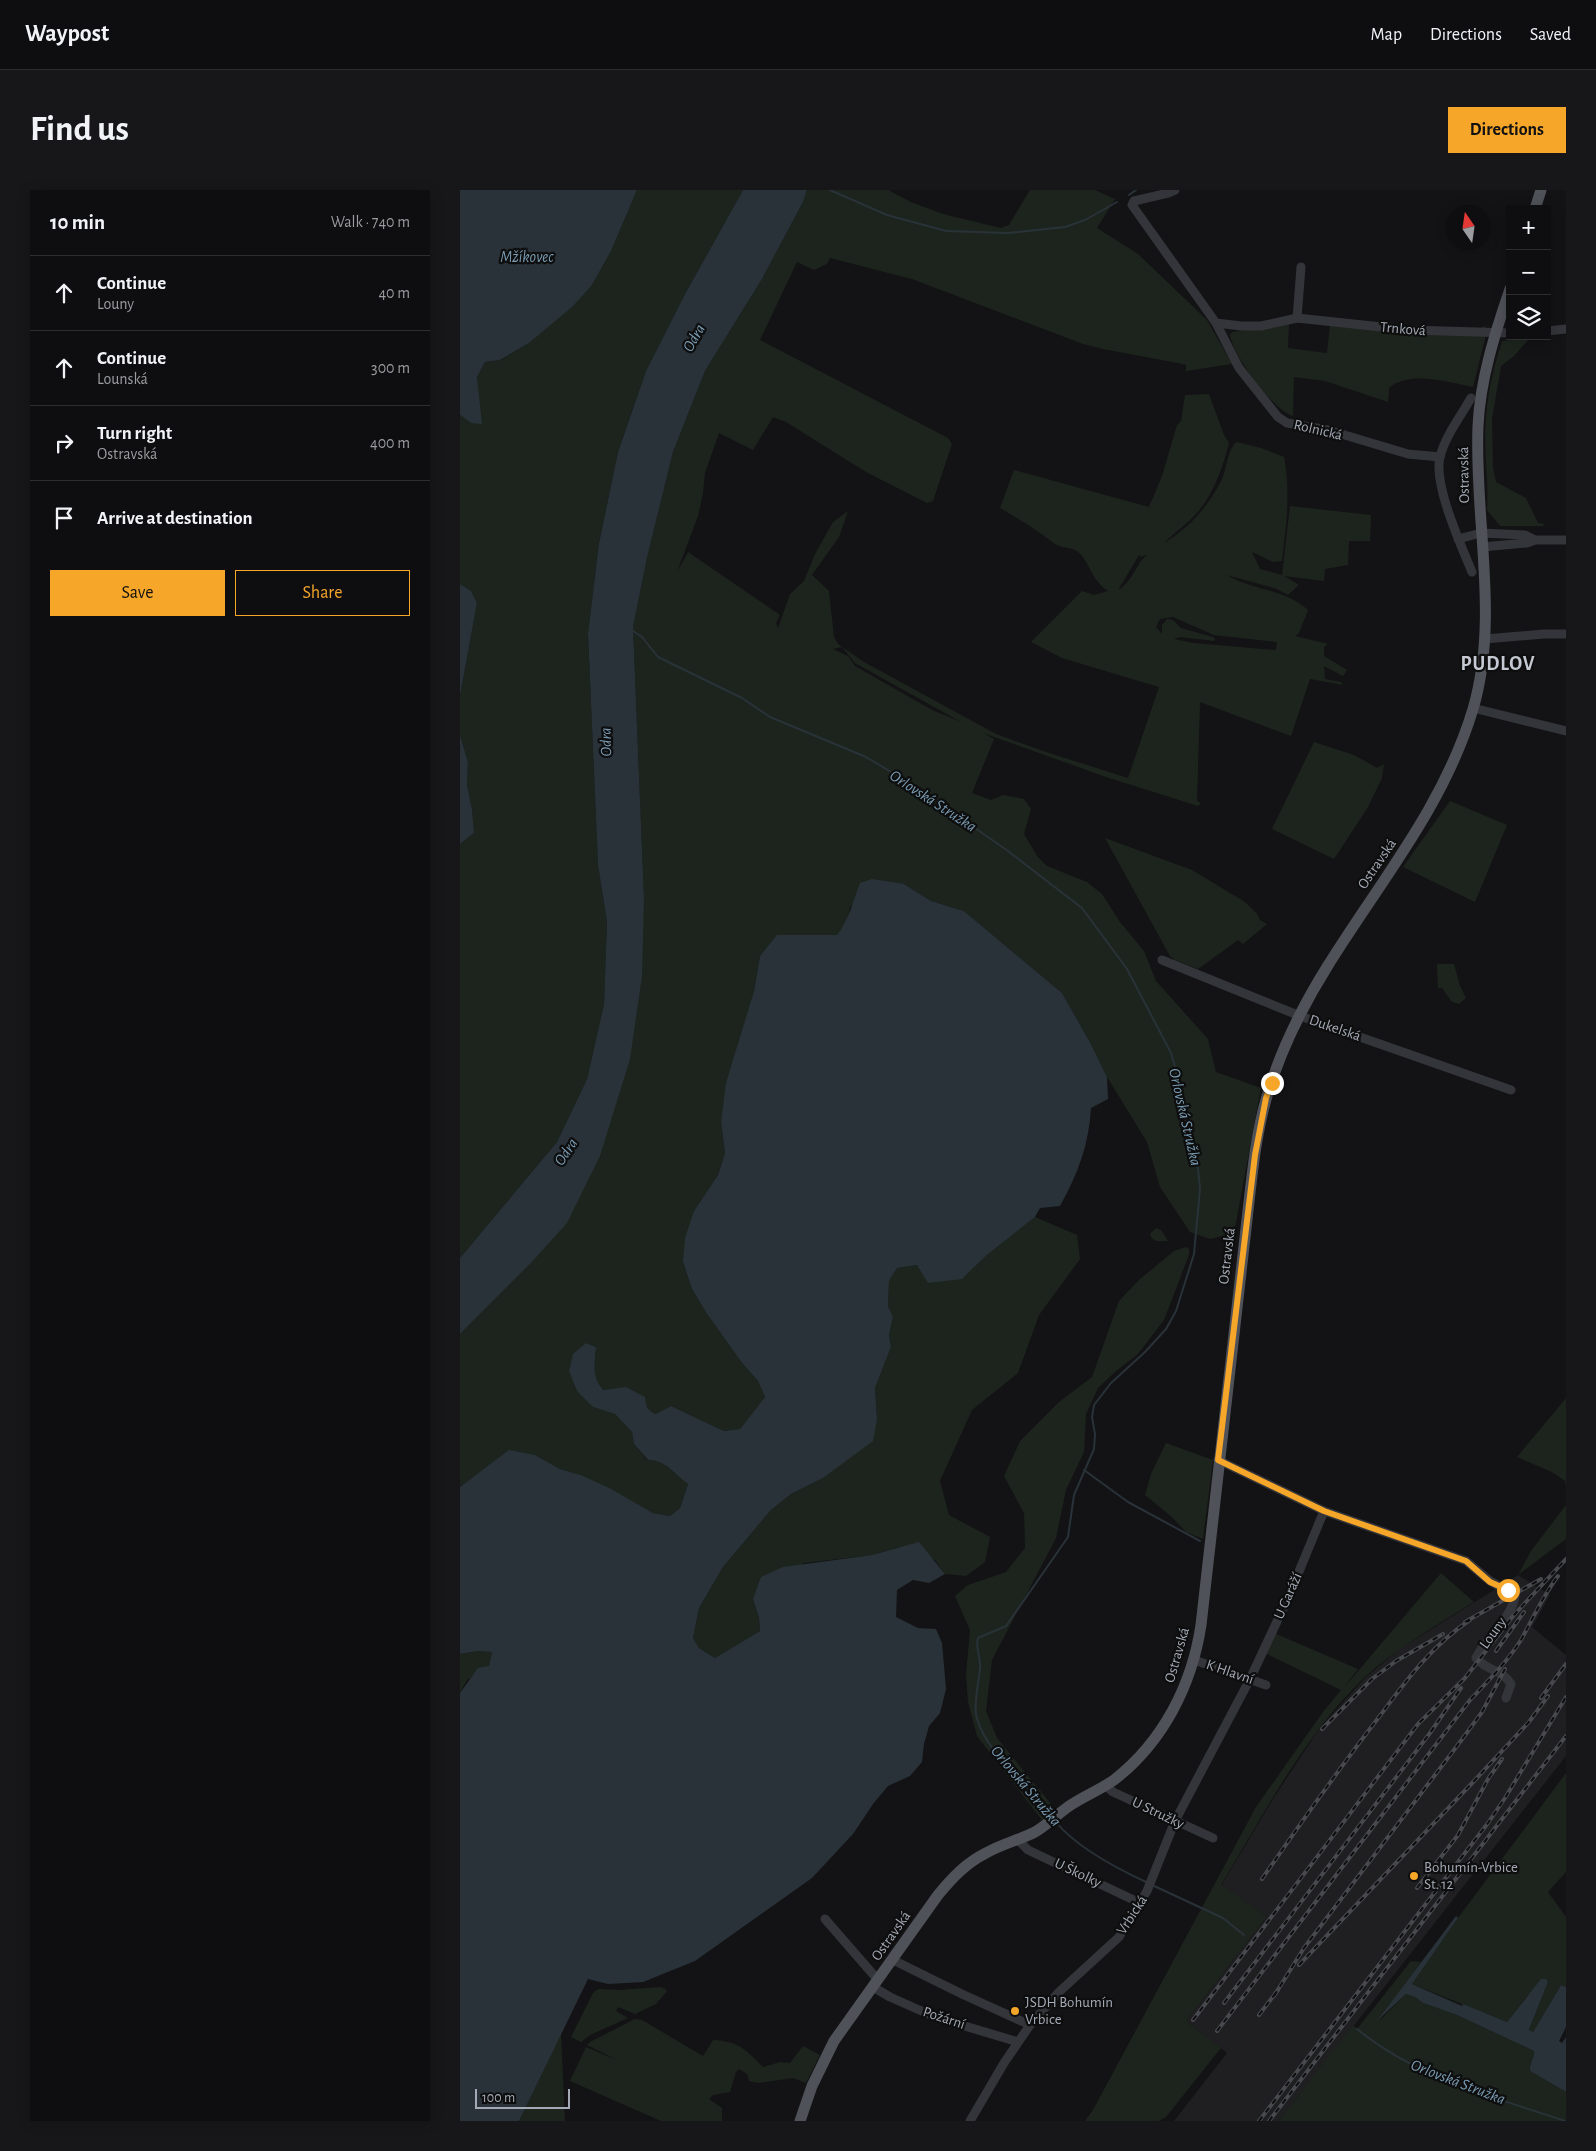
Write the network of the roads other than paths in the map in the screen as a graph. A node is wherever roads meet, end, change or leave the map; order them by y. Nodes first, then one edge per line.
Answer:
1 (1141, 190) edge
2 (1175, 190) edge
3 (1541, 190) edge
4 (1134, 201) junction
5 (1537, 205) edge
6 (1301, 267) dead end
7 (1508, 295) edge
8 (1297, 318) junction
9 (1216, 323) junction
10 (1566, 329) edge
11 (1551, 331) edge
12 (1506, 333) edge
13 (1496, 334) junction
14 (1471, 398) dead end
15 (1440, 457) junction
16 (1481, 533) junction
17 (1458, 538) junction
18 (1535, 540) junction
19 (1566, 540) edge
20 (1482, 547) junction
21 (1472, 572) dead end
22 (1566, 634) edge
23 (1485, 639) junction
24 (1473, 708) junction
25 (1566, 731) edge
26 (1162, 960) dead end
27 (1300, 1016) junction
28 (1511, 1090) dead end
29 (1218, 1460) junction
30 (1324, 1511) junction
31 (1194, 1660) junction
32 (1250, 1679) junction
33 (1266, 1685) dead end
34 (1506, 1698) dead end
35 (1105, 1786) junction
36 (1175, 1821) junction
37 (1213, 1838) dead end
38 (1018, 1840) junction
39 (1140, 1903) junction
40 (825, 1919) dead end
41 (893, 1960) junction
42 (876, 1984) junction
43 (1030, 2025) junction
44 (1018, 2042) junction
45 (800, 2121) edge
46 (970, 2121) edge

1 - 4 street
2 - 4 street
3 - 5 main road
4 - 9 street, Rolnická
6 - 8 street
7 - 13 main road, Ostravská
8 - 9 street
8 - 13 street, Trnková
9 - 15 street, Rolnická
10 - 11 street
12 - 13 street, Trnková
13 - 16 main road, Ostravská
14 - 15 street, Ostravská
15 - 17 street, Ostravská
16 - 17 street
16 - 18 street
16 - 20 main road, Ostravská
17 - 21 street, Ostravská
18 - 19 street
18 - 20 street
20 - 23 main road, Ostravská
22 - 23 street
23 - 24 main road, Ostravská
24 - 25 street
24 - 27 main road, Ostravská
26 - 27 street, Dukelská
27 - 28 street, Dukelská
27 - 29 main road, Ostravská
29 - 30 street
29 - 31 main road, Ostravská
30 - 32 street, U Garáží
30 - 34 street, Louny
31 - 32 street, K Hlavní
31 - 35 main road, Ostravská
32 - 33 street, K Hlavní
32 - 36 street, Vrbická
35 - 36 street, U Stružky
35 - 38 main road, Ostravská
36 - 37 street, U Stružky
36 - 39 street, Vrbická
38 - 39 street, U Školky
38 - 41 main road, Ostravská
39 - 43 street, Vrbická
40 - 42 street
41 - 42 main road, Ostravská
41 - 43 street, Požární
42 - 44 street, Požární
42 - 45 main road, Ostravská
43 - 44 street, Vrbická
44 - 46 street, Vrbická

